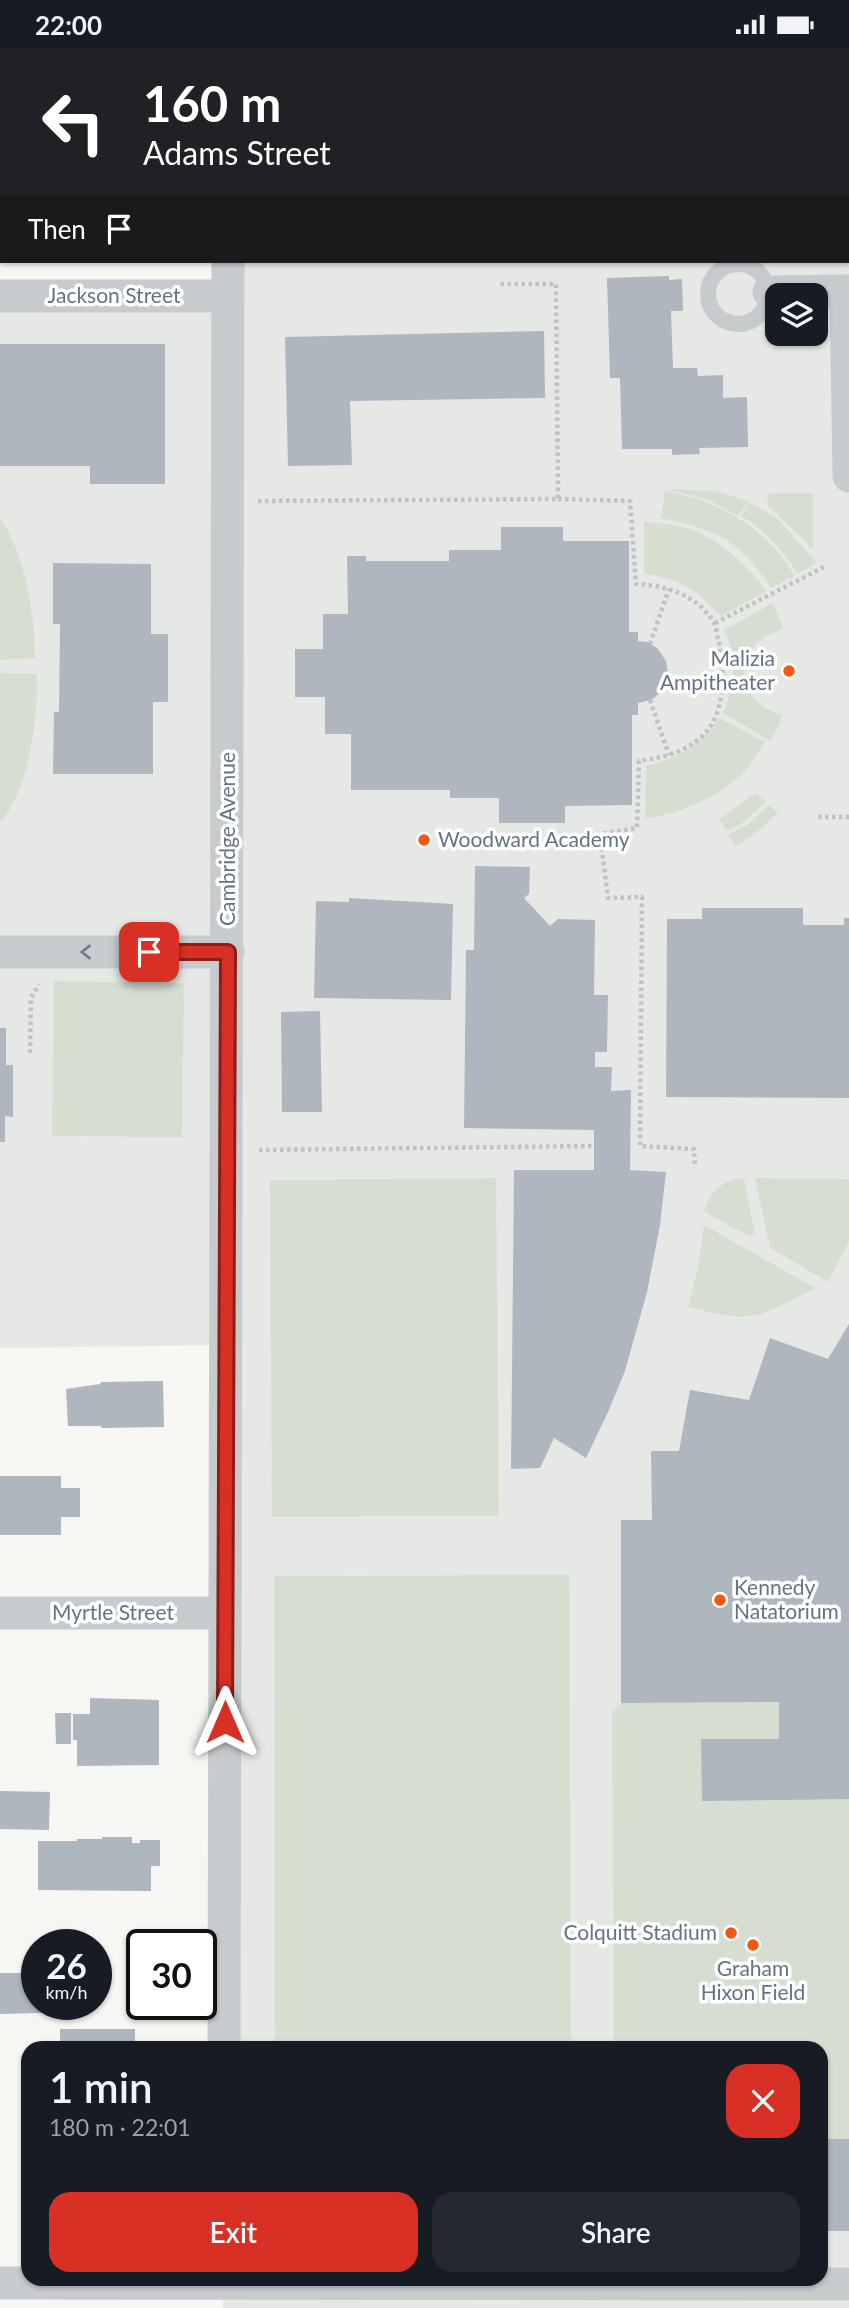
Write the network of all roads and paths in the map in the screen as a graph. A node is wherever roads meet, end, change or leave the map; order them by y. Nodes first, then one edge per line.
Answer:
1 (228, 263) edge
2 (499, 284) dead end
3 (828, 291) edge
4 (848, 291) edge
5 (0, 296) edge
6 (228, 296) junction
7 (849, 476) edge
8 (558, 499) junction
9 (228, 500) junction
10 (824, 567) dead end
11 (670, 589) junction
12 (715, 624) junction
13 (650, 644) dead end
14 (650, 700) dead end
15 (670, 755) junction
16 (818, 817) dead end
17 (849, 817) edge
18 (0, 952) edge
19 (228, 952) junction
20 (41, 980) dead end
21 (30, 1053) dead end
22 (594, 1146) dead end
23 (631, 1146) dead end
24 (640, 1146) junction
25 (227, 1149) junction
26 (695, 1167) dead end
27 (0, 1613) edge
28 (225, 1613) junction
29 (224, 2041) edge
30 (0, 2283) edge
31 (21, 2284) edge
32 (828, 2284) edge
33 (849, 2284) edge
34 (96, 2286) edge
35 (640, 2286) edge
36 (223, 2290) edge

1 - 6 street, Cambridge Avenue
2 - 8 path
3 - 4 street
4 - 7 street
5 - 6 street, Jackson Street
6 - 9 street, Cambridge Avenue
8 - 9 path
8 - 11 path
9 - 19 street, Cambridge Avenue
10 - 12 path
11 - 12 path
11 - 13 path
12 - 15 path
14 - 15 path
15 - 24 path
16 - 17 path
19 -> 18 street
19 - 25 street, Cambridge Avenue
20 - 21 path
22 - 25 path
23 - 24 path
24 - 26 path
25 - 28 street, Cambridge Avenue
27 - 28 street, Myrtle Street
28 - 29 street, Cambridge Avenue
30 - 31 street
32 - 33 street
34 - 36 street
35 - 36 street

